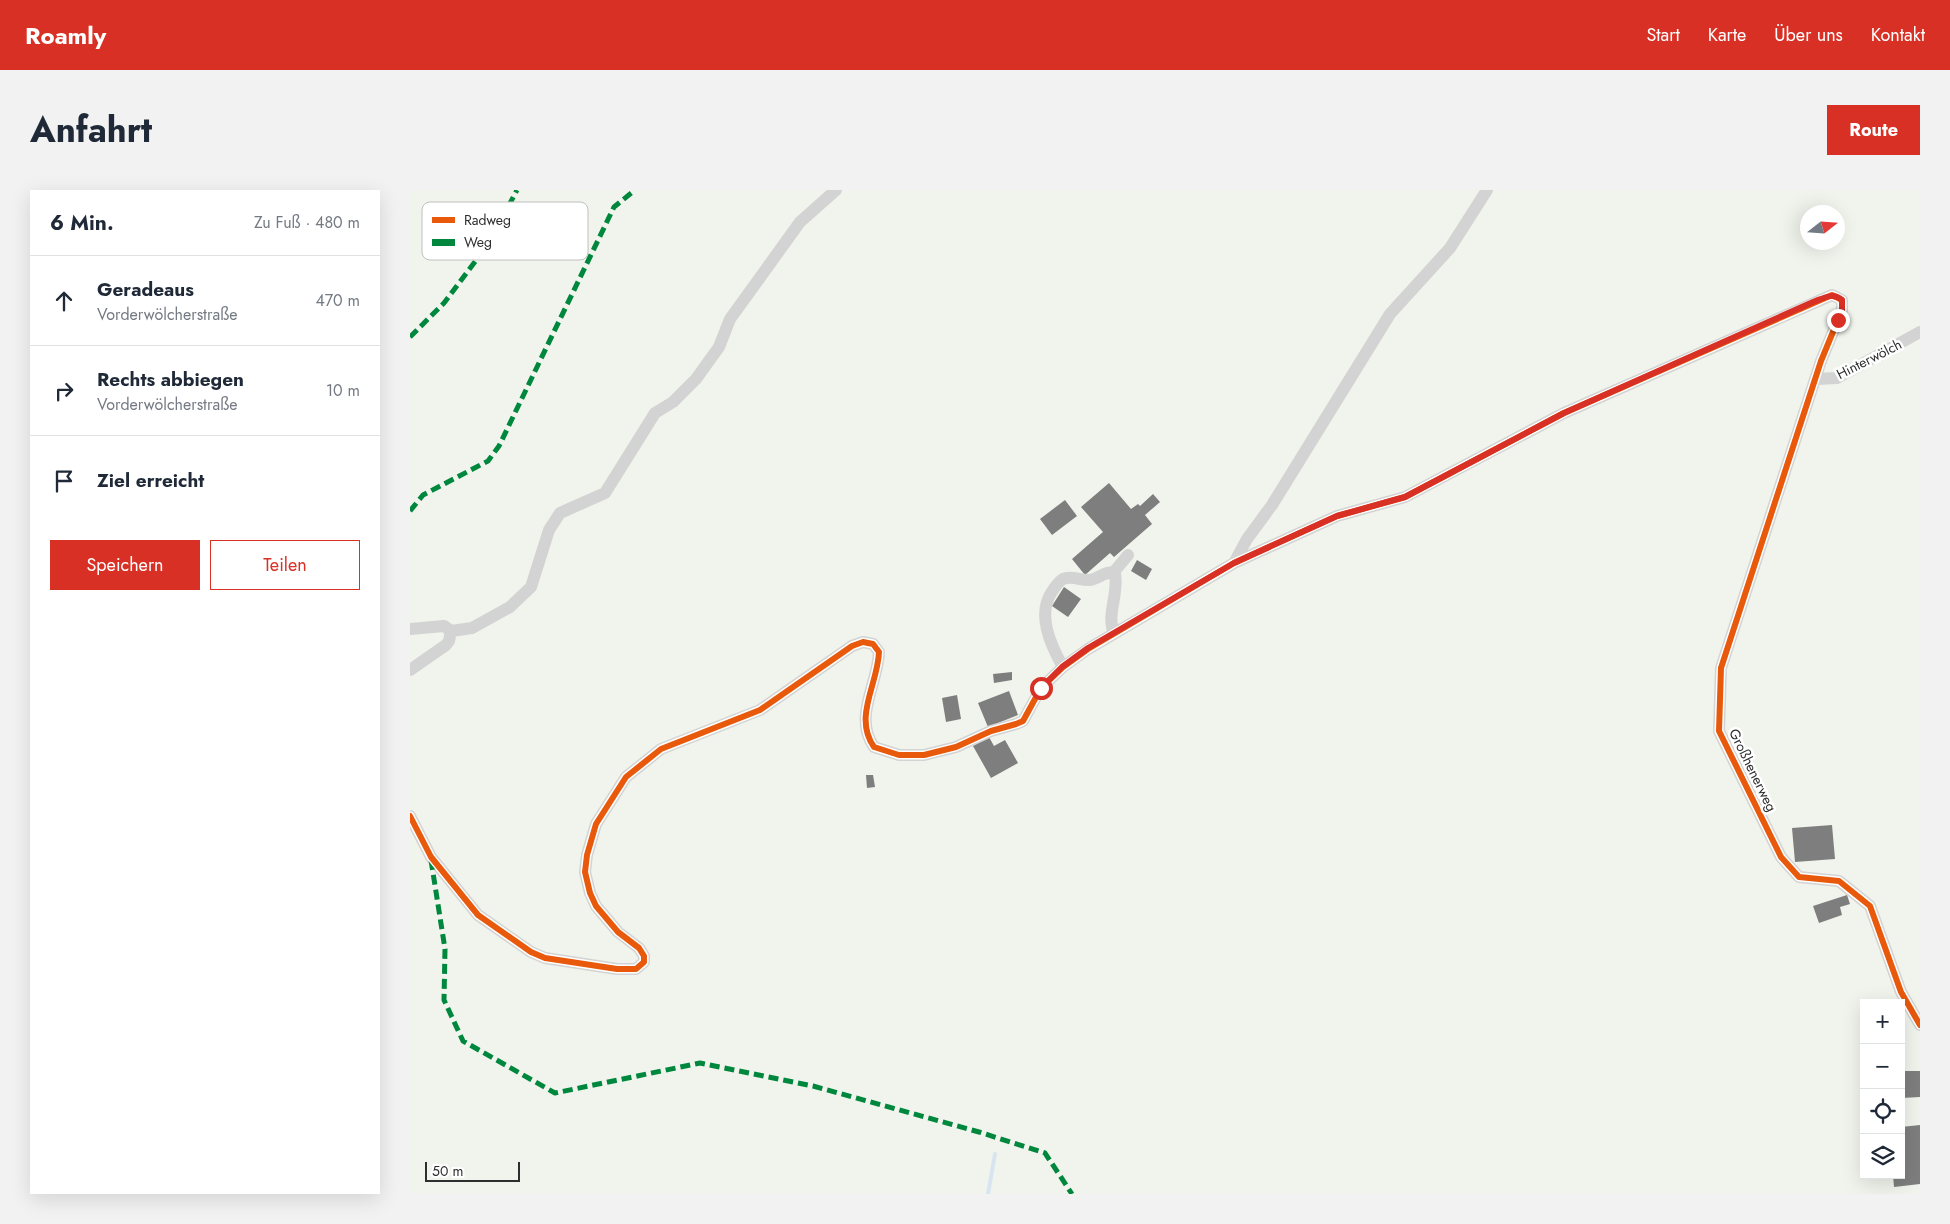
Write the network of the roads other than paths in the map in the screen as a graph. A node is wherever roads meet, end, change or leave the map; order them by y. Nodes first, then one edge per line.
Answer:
1 (836, 190) edge
2 (1487, 190) edge
3 (1920, 332) edge
4 (1816, 379) junction
5 (1128, 555) dead end
6 (1234, 563) junction
7 (1114, 572) junction
8 (410, 629) edge
9 (451, 631) junction
10 (1114, 634) junction
11 (1062, 667) junction
12 (410, 670) edge
13 (410, 816) edge
14 (1920, 1025) edge

1 - 9 street
2 - 6 street
3 - 4 street, Hinterwölch
4 - 6 street, Großhenerweg
4 - 14 street, Großhenerweg
5 - 7 street
6 - 10 street
7 - 10 street
7 - 11 street
8 - 9 street
9 - 12 street
10 - 11 street
11 - 13 street

